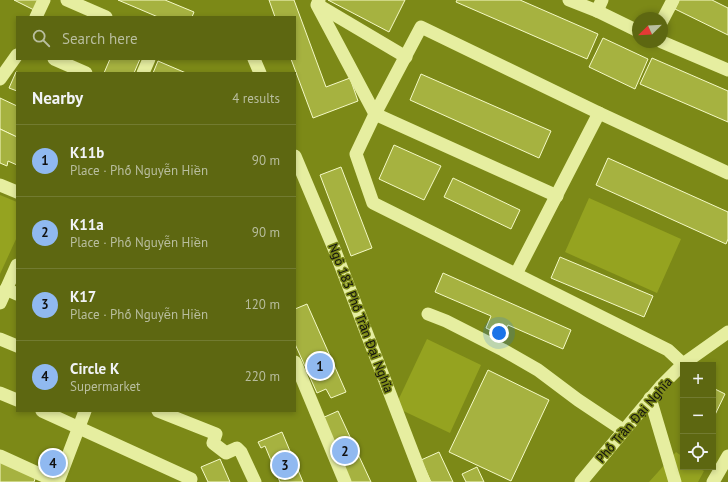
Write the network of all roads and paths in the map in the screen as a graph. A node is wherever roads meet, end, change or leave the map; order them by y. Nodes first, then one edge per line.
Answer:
1 (44, 0) edge
2 (67, 0) edge
3 (569, 0) edge
4 (673, 0) edge
5 (318, 2) edge
6 (599, 6) edge
7 (667, 12) edge
8 (36, 16) edge
9 (104, 16) edge
10 (632, 27) edge
11 (668, 45) edge
12 (16, 56) edge
13 (406, 57) junction
14 (56, 60) edge
15 (149, 60) edge
16 (254, 60) edge
17 (728, 70) edge
18 (84, 72) edge
19 (143, 72) edge
20 (260, 72) edge
21 (0, 79) edge
22 (600, 113) junction
23 (375, 114) junction
24 (296, 158) edge
25 (728, 173) edge
26 (0, 185) edge
27 (16, 192) edge
28 (557, 196) junction
29 (16, 270) edge
30 (516, 274) junction
31 (11, 292) edge
32 (0, 302) edge
33 (428, 314) dead end
34 (728, 332) edge
35 (0, 339) edge
36 (16, 346) edge
37 (681, 362) edge
38 (685, 362) edge
39 (296, 364) edge
40 (680, 367) edge
41 (0, 392) edge
42 (650, 398) junction
43 (16, 400) edge
44 (44, 412) edge
45 (85, 412) edge
46 (161, 412) edge
47 (78, 427) junction
48 (623, 430) junction
49 (0, 456) edge
50 (728, 456) edge
51 (191, 480) edge
52 (58, 482) edge
53 (254, 482) edge
54 (345, 482) edge
55 (424, 482) edge
56 (581, 482) edge
57 (675, 482) edge
58 (713, 482) edge

1 - 8 street
2 - 9 street
3 - 6 street
4 - 7 street
5 - 13 street
5 - 23 street
6 - 10 street
11 - 17 street
12 - 21 street
13 - 22 street
13 - 23 street
14 - 18 street
15 - 19 street
16 - 20 street
22 - 25 street
22 - 28 street
23 - 28 street
23 - 30 street
24 - 55 street, Ngõ 183 Phố Trần Đại Nghĩa
26 - 27 street
28 - 30 street
29 - 31 street
30 - 37 street
31 - 32 street
33 - 48 street
34 - 38 street, Phố Trần Đại Nghĩa
35 - 36 street
39 - 54 street
40 - 42 street, Phố Trần Đại Nghĩa
41 - 43 street
42 - 48 street, Phố Trần Đại Nghĩa
42 - 57 street
44 - 47 street
45 - 47 street
46 - 53 street
47 - 51 street
47 - 52 street
48 - 56 street, Phố Trần Đại Nghĩa
49 - 52 street
50 - 58 street

